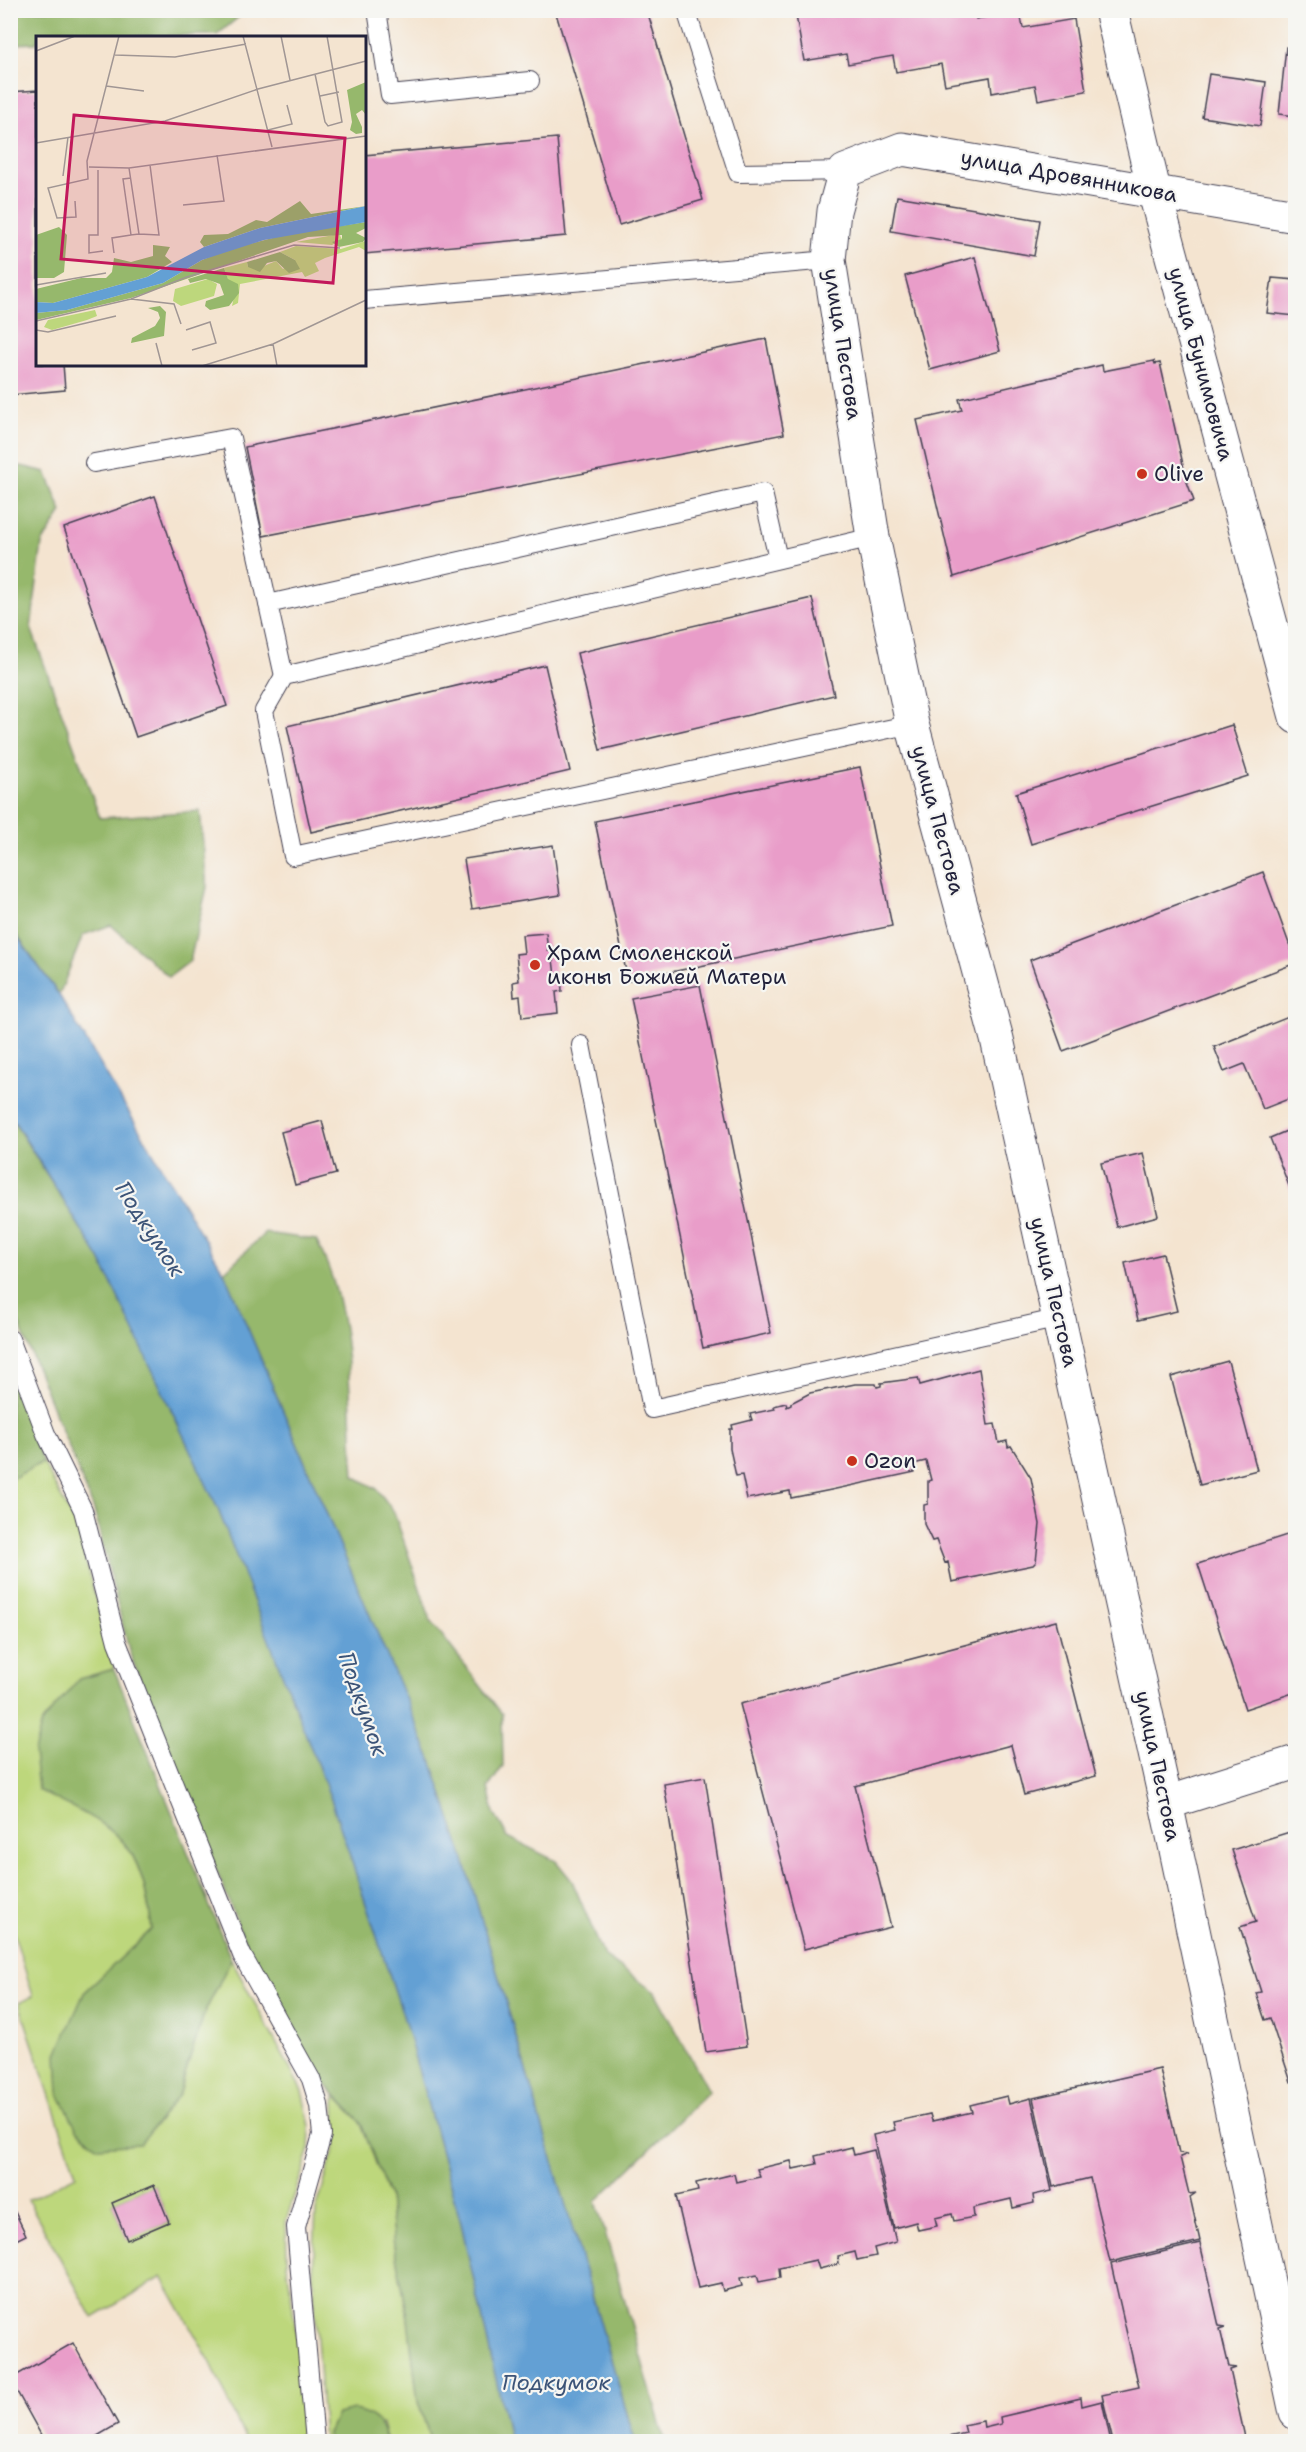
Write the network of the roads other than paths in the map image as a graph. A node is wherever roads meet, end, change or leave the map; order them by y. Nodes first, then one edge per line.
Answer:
1 (377, 10) edge
2 (686, 10) edge
3 (1111, 10) edge
4 (530, 81) dead end
5 (845, 171) junction
6 (1154, 190) junction
7 (1296, 216) edge
8 (829, 260) junction
9 (366, 300) edge
10 (94, 463) dead end
11 (873, 537) junction
12 (778, 559) junction
13 (268, 604) junction
14 (284, 676) junction
15 (1296, 717) edge
16 (912, 724) junction
17 (581, 1045) dead end
18 (1060, 1318) junction
19 (10, 1339) edge
20 (1296, 1762) edge
21 (1166, 1803) junction
22 (1296, 2413) edge
23 (315, 2442) edge

1 - 4 lane
2 - 5 lane
3 - 6 street, улица Бунимовича
5 - 6 street, улица Дровянникова
5 - 8 street, улица Пестова
6 - 7 street, улица Дровянникова
6 - 15 street, улица Бунимовича
8 - 9 lane
8 - 11 street, улица Пестова
10 - 13 lane
11 - 12 lane
11 - 16 street, улица Пестова
12 - 13 lane
12 - 14 lane
13 - 14 lane
14 - 16 lane
16 - 18 street, улица Пестова
17 - 18 lane
18 - 21 street, улица Пестова
19 - 23 lane
20 - 21 street
21 - 22 street, улица Пестова

